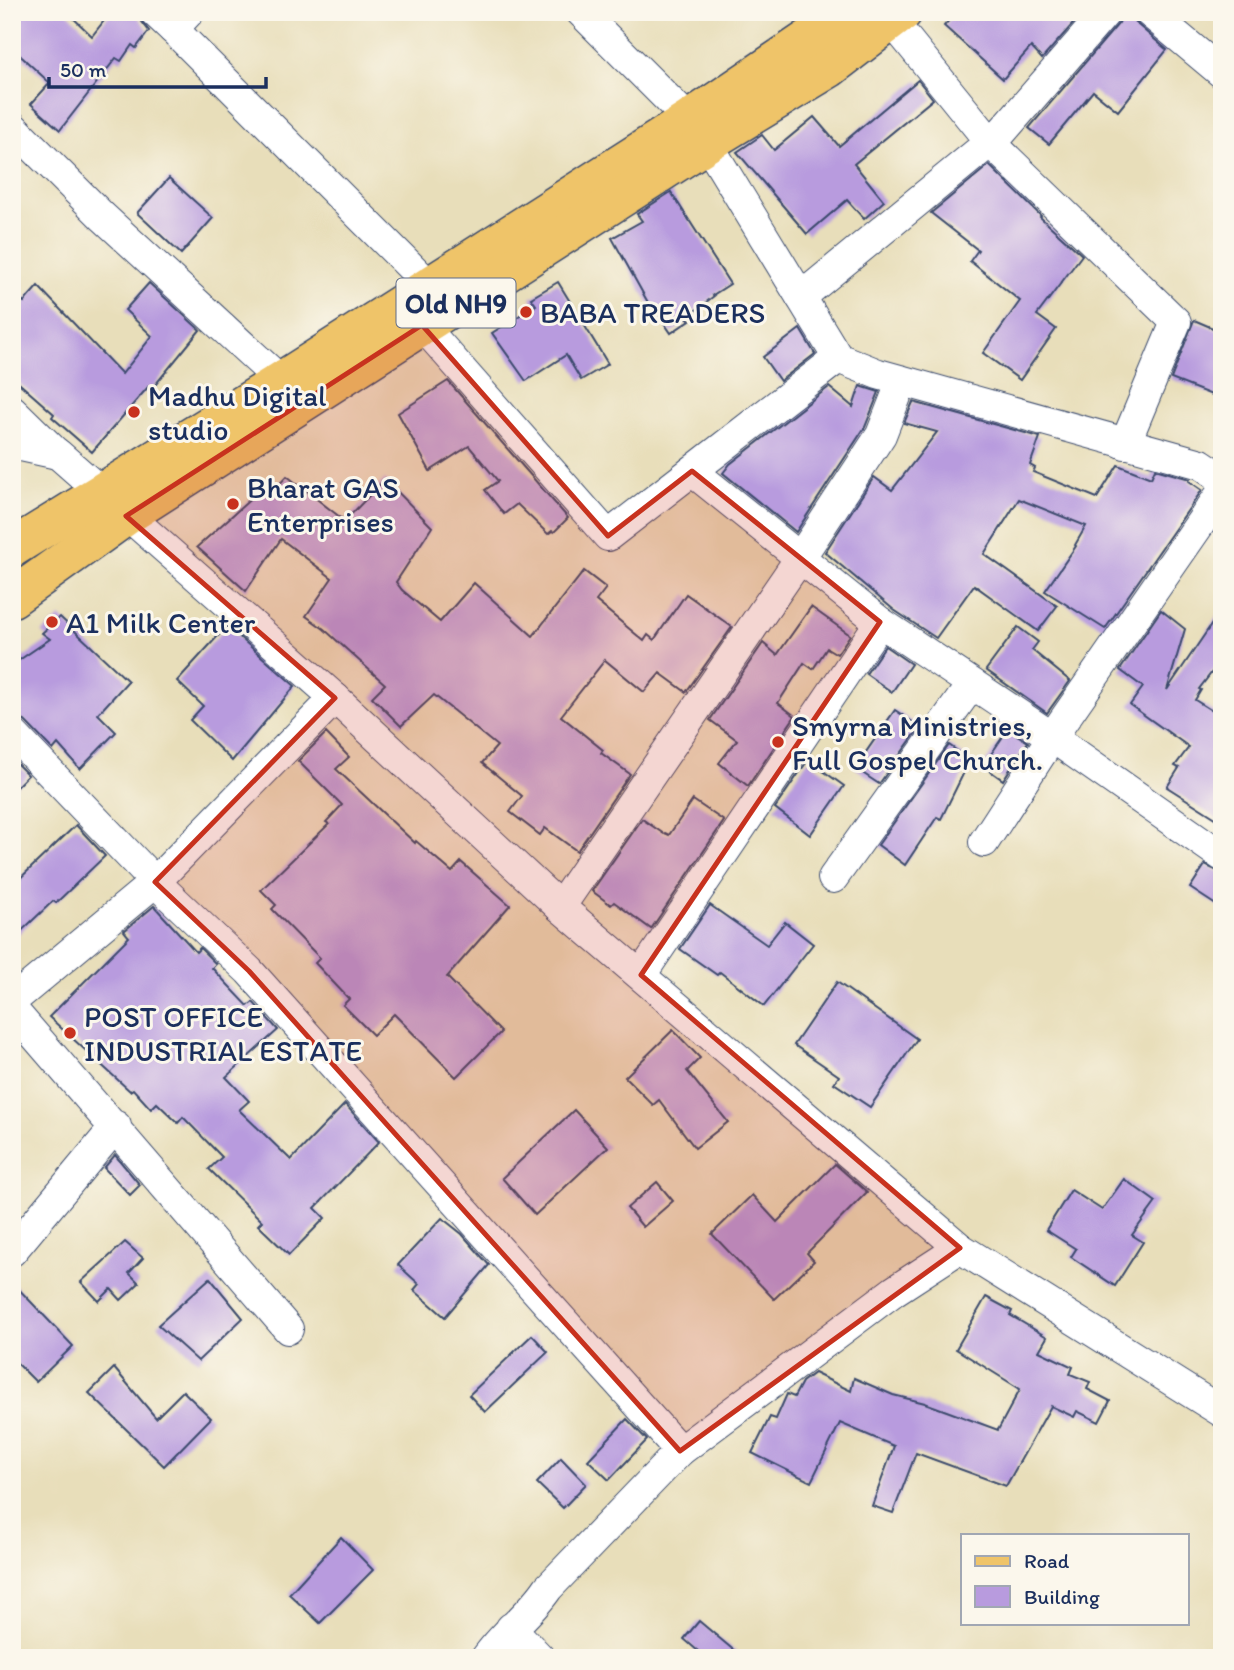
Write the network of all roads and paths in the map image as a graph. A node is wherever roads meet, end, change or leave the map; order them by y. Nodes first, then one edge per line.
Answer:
1 (580, 12) edge
2 (848, 12) edge
3 (1106, 12) edge
4 (1149, 12) edge
5 (897, 17) edge
6 (173, 18) edge
7 (1222, 73) edge
8 (12, 126) edge
9 (698, 131) junction
10 (990, 142) junction
11 (430, 286) junction
12 (802, 297) junction
13 (422, 325) junction
14 (838, 358) junction
15 (281, 381) junction
16 (902, 381) junction
17 (12, 410) edge
18 (12, 444) edge
19 (1125, 444) junction
20 (58, 454) junction
21 (692, 471) junction
22 (1222, 478) edge
23 (1222, 492) edge
24 (114, 504) junction
25 (12, 548) edge
26 (800, 558) junction
27 (12, 598) edge
28 (880, 622) junction
29 (972, 684) junction
30 (335, 698) junction
31 (12, 733) edge
32 (1052, 737) junction
33 (984, 842) dead end
34 (1222, 856) edge
35 (833, 878) dead end
36 (155, 882) junction
37 (560, 907) junction
38 (641, 975) junction
39 (12, 1001) edge
40 (12, 1009) edge
41 (116, 1126) junction
42 (960, 1248) junction
43 (12, 1251) edge
44 (288, 1329) dead end
45 (1222, 1412) edge
46 (680, 1451) junction
47 (511, 1628) junction
48 (486, 1658) edge
49 (540, 1658) edge

1 - 9 street
2 - 9 main road, Old NH9
3 - 10 street
4 - 7 street
5 - 9 main road, Old NH9
5 - 10 street
6 - 11 street
8 - 15 street
9 - 11 main road, Old NH9
9 - 12 street
9 - 13 main road, Old NH9
10 - 12 street
10 - 19 street
11 - 15 main road, Old NH9
12 - 14 street
13 - 21 street
13 - 24 main road, Old NH9
14 - 16 street
14 - 21 street
15 - 24 main road, Old NH9
16 - 19 street
16 - 26 street
17 - 20 street
18 - 20 street
19 - 22 street
20 - 24 street
21 - 26 street
23 - 32 street
24 - 25 main road, Old NH9
24 - 27 main road, Old NH9
24 - 30 street
26 - 28 street
26 - 37 street
28 - 29 street
28 - 38 street
29 - 32 street
29 - 35 street
30 - 36 street
30 - 37 street
31 - 36 street
32 - 33 street
32 - 34 street
36 - 39 street
36 - 46 street
37 - 38 street
38 - 42 street
40 - 41 street
41 - 43 street
41 - 44 street
42 - 45 street
42 - 46 street
46 - 47 street
47 - 48 street
47 - 49 street

